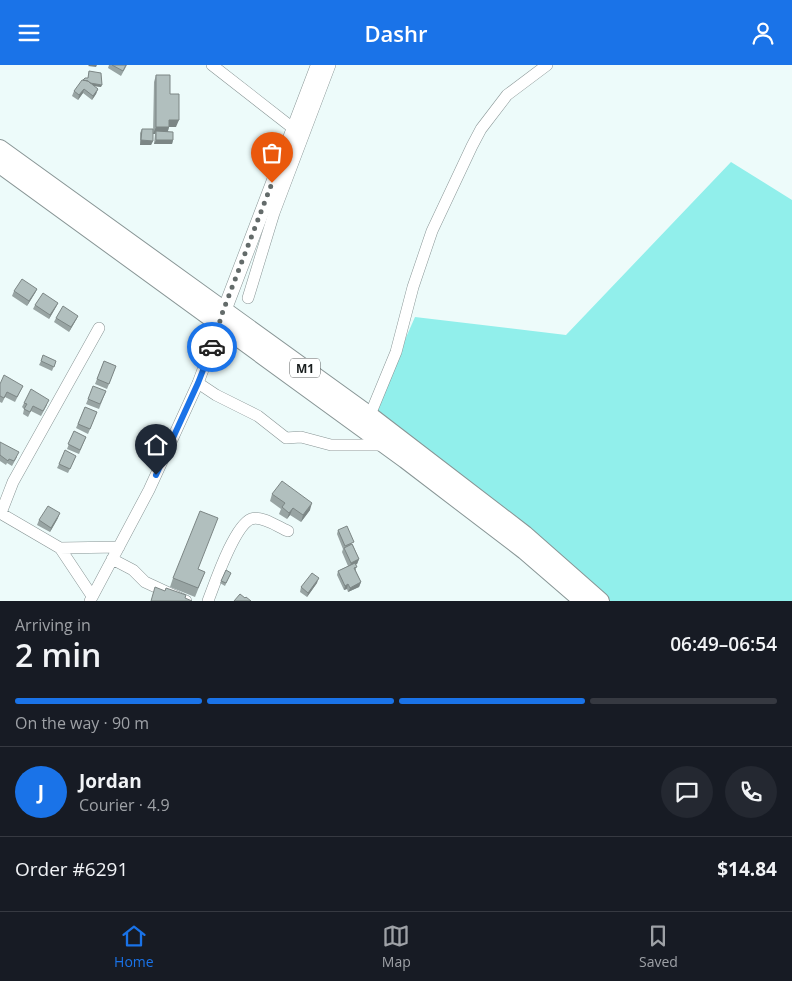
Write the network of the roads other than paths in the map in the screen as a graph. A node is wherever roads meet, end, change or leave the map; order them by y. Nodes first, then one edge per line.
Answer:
1 (212, 65) edge
2 (318, 65) edge
3 (330, 65) edge
4 (547, 65) edge
5 (294, 129) junction
6 (0, 148) edge
7 (0, 165) edge
8 (248, 299) dead end
9 (221, 319) junction
10 (99, 328) dead end
11 (198, 383) junction
12 (370, 415) junction
13 (383, 445) junction
14 (0, 513) edge
15 (288, 531) dead end
16 (119, 547) junction
17 (60, 548) junction
18 (112, 559) junction
19 (91, 598) edge
20 (186, 601) edge
21 (208, 601) edge
22 (582, 601) edge
23 (601, 601) edge

1 - 5 street
2 - 5 main road
3 - 8 street
4 - 12 street
5 - 9 main road
6 - 9 highway, M1
7 - 9 highway, M1
9 - 11 street
9 - 12 highway, M1
9 - 13 highway, M1
10 - 14 street
11 - 13 street
11 - 16 street
12 - 23 highway, M1
13 - 22 highway, M1
14 - 17 street
15 - 21 street
16 - 17 street
16 - 18 street
17 - 19 street
18 - 19 street
18 - 20 street

